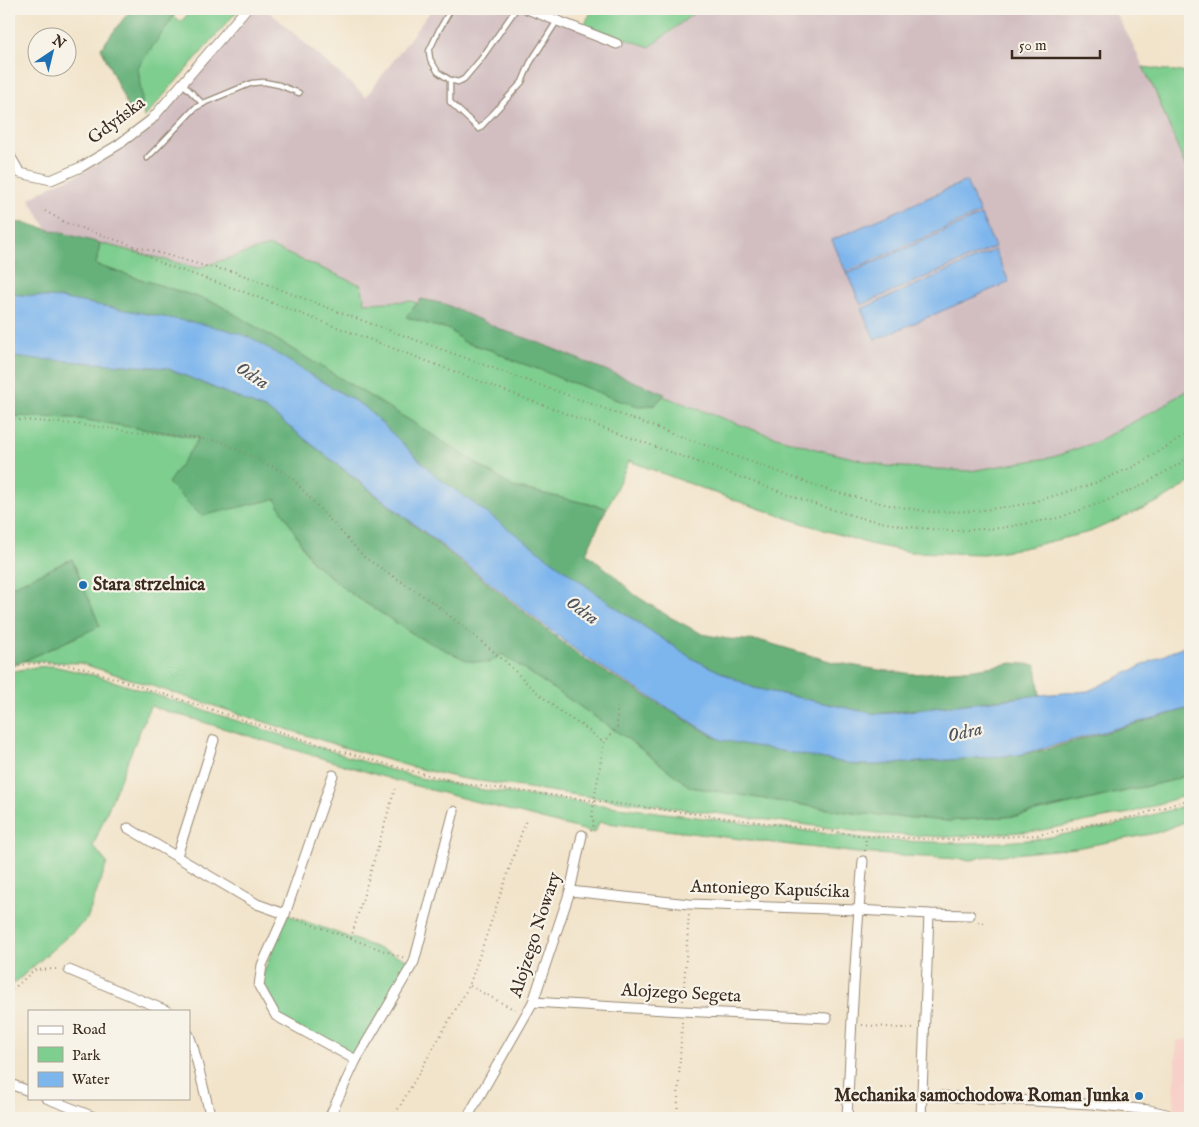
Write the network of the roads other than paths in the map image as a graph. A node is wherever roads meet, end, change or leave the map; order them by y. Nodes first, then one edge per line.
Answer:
1 (246, 9) edge
2 (451, 9) edge
3 (516, 9) edge
4 (527, 9) edge
5 (558, 21) junction
6 (617, 44) dead end
7 (450, 80) junction
8 (182, 84) junction
9 (299, 93) dead end
10 (203, 104) junction
11 (9, 154) edge
12 (147, 158) dead end
13 (214, 740) dead end
14 (333, 775) dead end
15 (454, 811) dead end
16 (128, 828) dead end
17 (582, 836) dead end
18 (177, 856) junction
19 (864, 857) road end
20 (570, 891) junction
21 (858, 910) junction
22 (285, 914) junction
23 (929, 914) junction
24 (973, 919) road end
25 (69, 970) road end
26 (533, 1002) junction
27 (165, 1010) edge
28 (827, 1018) dead end
29 (190, 1039) edge
30 (356, 1060) junction
31 (10, 1084) edge
32 (28, 1091) edge
33 (922, 1095) junction
34 (51, 1100) edge
35 (97, 1118) edge
36 (211, 1118) edge
37 (329, 1118) edge
38 (466, 1118) edge
39 (847, 1118) edge
40 (921, 1118) edge
41 (1171, 1118) edge

1 - 8 street, Gdyńska
2 - 7 lane
3 - 7 lane
4 - 5 street
5 - 6 street
5 - 7 lane
8 - 10 lane
8 - 11 street, Gdyńska
9 - 10 lane
10 - 12 lane
13 - 18 street
14 - 22 street
15 - 30 street
16 - 18 street
17 - 20 street, Alojzego Nowary
18 - 22 street
19 - 21 street
20 - 21 street, Antoniego Kapuścika
20 - 26 street, Alojzego Nowary
21 - 23 street, Antoniego Kapuścika
21 - 39 street
22 - 30 street
23 - 24 street, Antoniego Kapuścika
23 - 33 street
25 - 27 street
26 - 28 street, Alojzego Segeta
26 - 38 street, Alojzego Nowary
29 - 36 street
30 - 37 street
31 - 32 street
33 - 40 street
33 - 41 street
34 - 35 street

